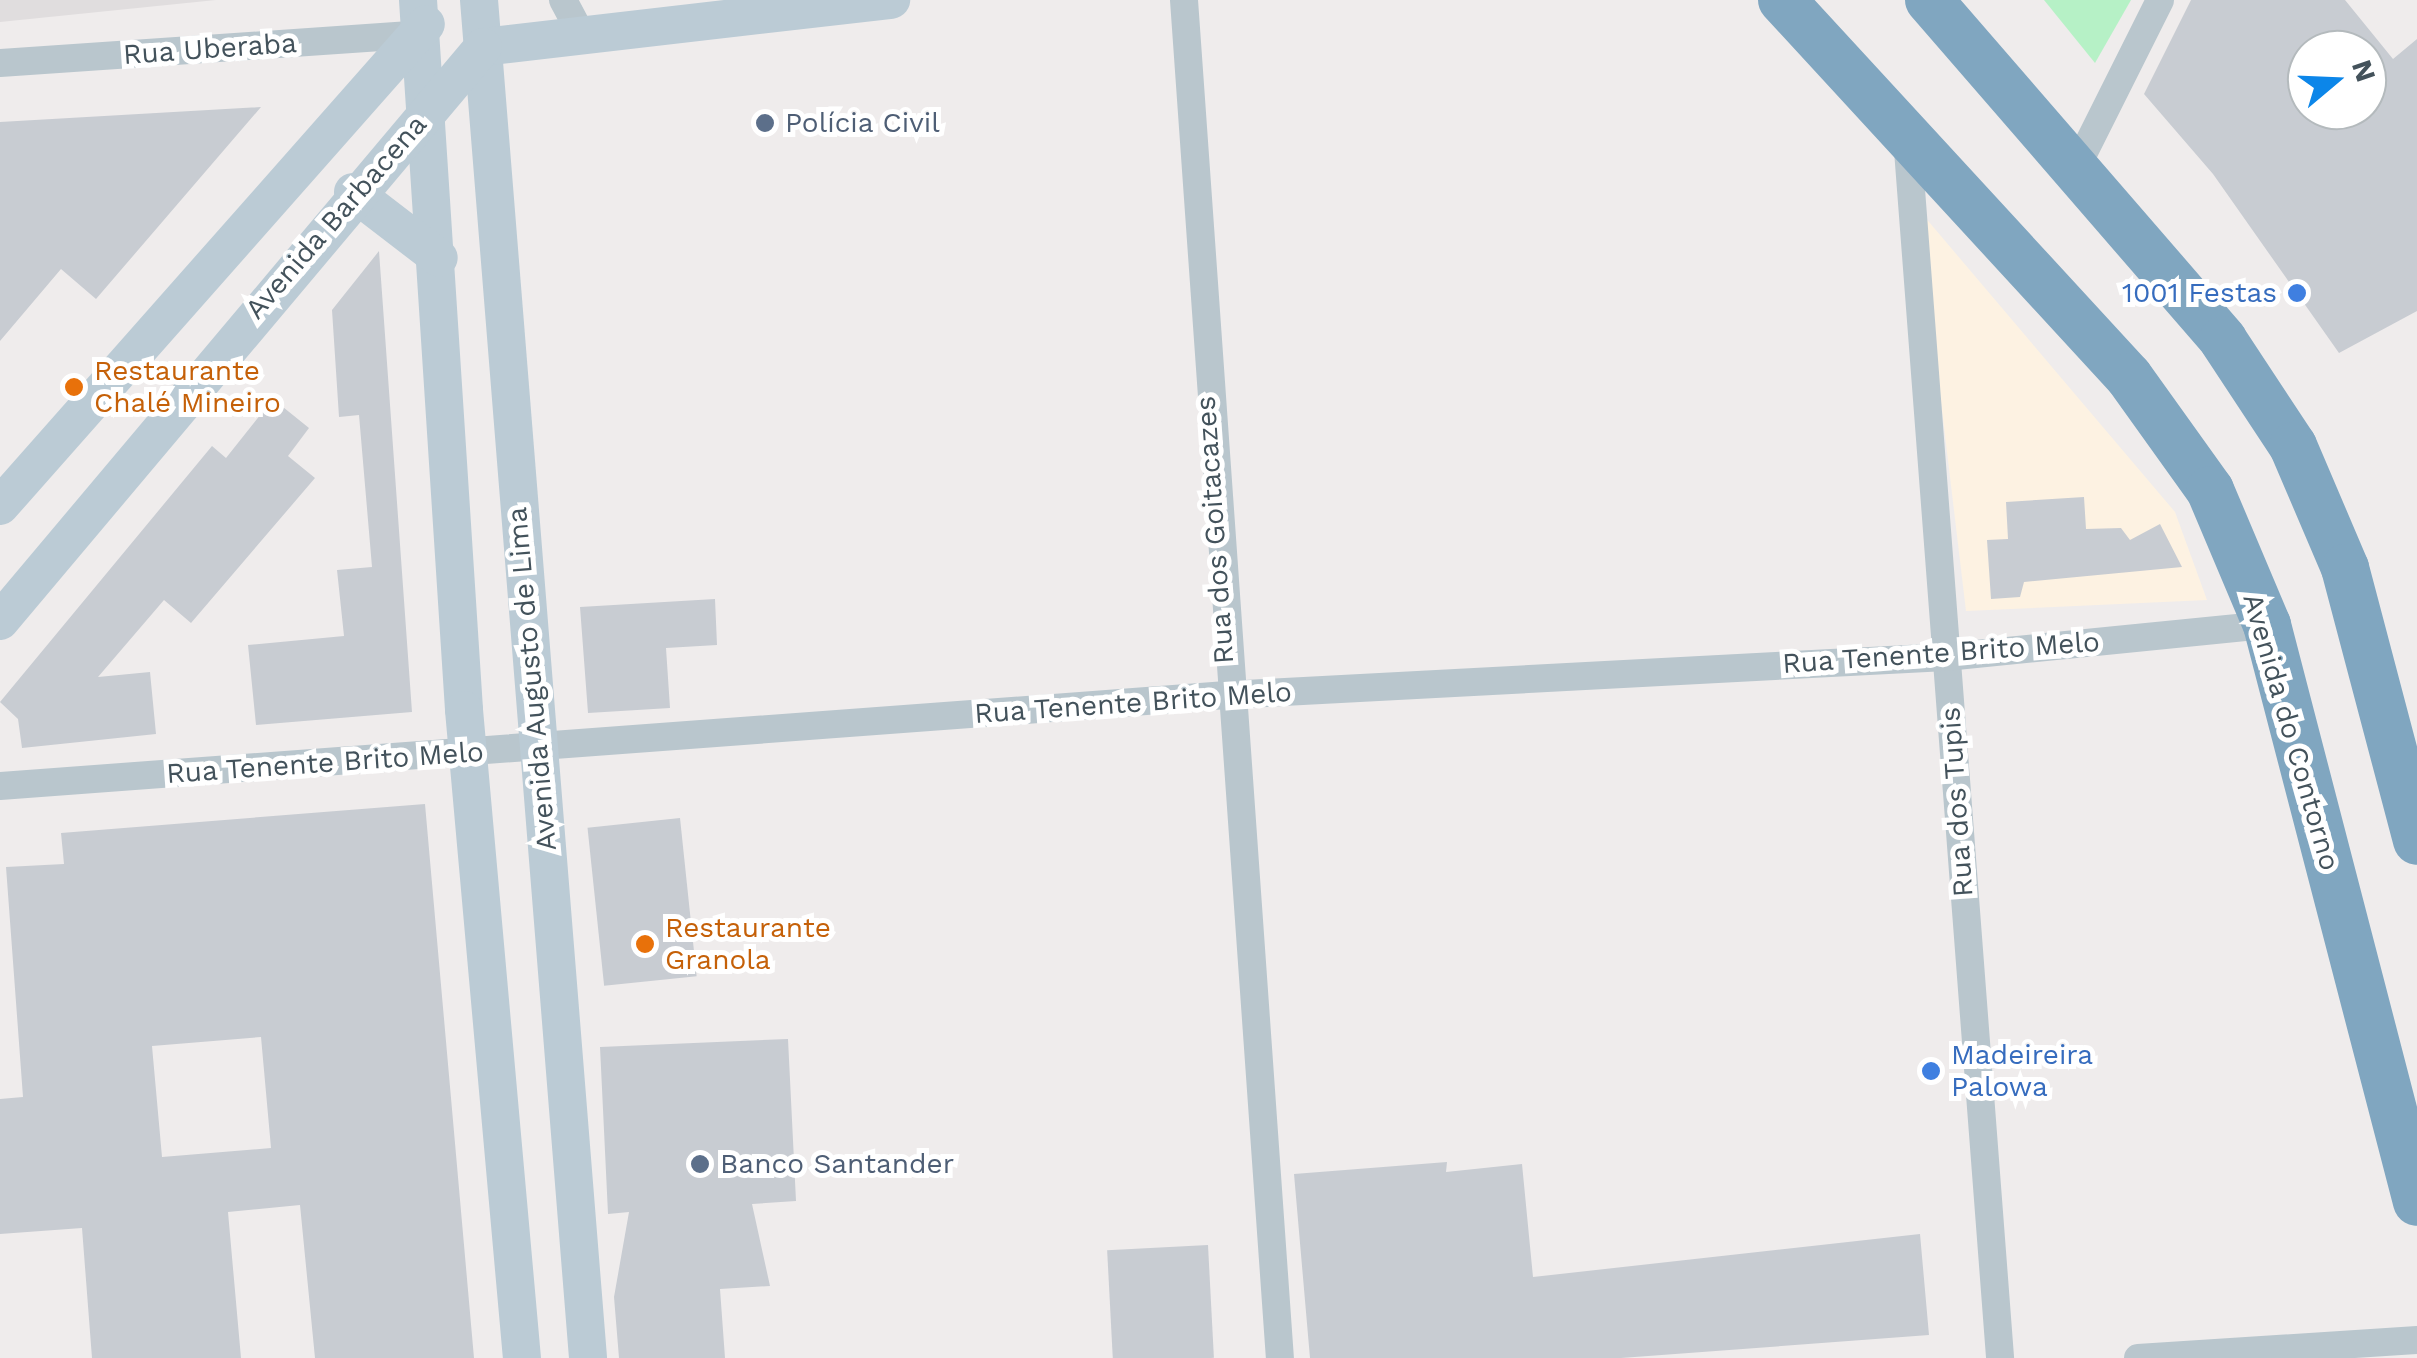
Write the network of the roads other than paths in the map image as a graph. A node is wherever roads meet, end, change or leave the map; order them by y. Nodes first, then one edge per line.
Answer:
1 (440, 0) edge
2 (479, 0) edge
3 (892, 0) edge
4 (1184, 0) edge
5 (1782, 0) edge
6 (1929, 0) edge
7 (2160, 0) edge
8 (571, 16) edge
9 (419, 17) edge
10 (483, 47) junction
11 (0, 63) edge
12 (426, 112) junction
13 (1906, 126) junction
14 (2078, 164) junction
15 (353, 192) junction
16 (439, 258) junction
17 (0, 506) edge
18 (0, 621) edge
19 (2267, 626) junction
20 (1946, 657) junction
21 (1227, 695) junction
22 (537, 749) junction
23 (470, 752) junction
24 (0, 786) edge
25 (2417, 840) edge
26 (2417, 1202) edge
27 (2417, 1340) edge
28 (522, 1358) edge
29 (588, 1358) edge
30 (1280, 1358) edge
31 (2000, 1358) edge
32 (2138, 1358) edge

1 - 9 main road, Avenida Barbacena
2 - 10 main road, Avenida Augusto de Lima
3 - 8 main road
4 - 21 street, Rua dos Goitacazes
5 - 13 highway, Avenida do Contorno
6 - 14 highway
7 - 14 street
8 - 10 main road
9 - 11 street, Rua Uberaba
9 - 12 main road
9 - 17 main road, Avenida Barbacena
10 - 12 main road, Avenida Barbacena
10 - 22 main road, Avenida Augusto de Lima
12 - 15 main road, Avenida Barbacena
12 - 16 main road
13 - 19 highway, Avenida do Contorno
13 - 20 street, Rua dos Tupis
14 - 25 highway
15 - 16 main road
15 - 18 main road, Avenida Barbacena
16 - 23 main road
19 - 20 street, Rua Tenente Brito Melo
19 - 26 highway, Avenida do Contorno
20 - 21 street, Rua Tenente Brito Melo
20 - 31 street, Rua dos Tupis
21 - 22 street, Rua Tenente Brito Melo
21 - 30 street, Rua dos Goitacazes
22 - 23 street, Rua Tenente Brito Melo
22 - 29 main road, Avenida Augusto de Lima
23 - 24 street, Rua Tenente Brito Melo
23 - 28 main road
27 - 32 street

